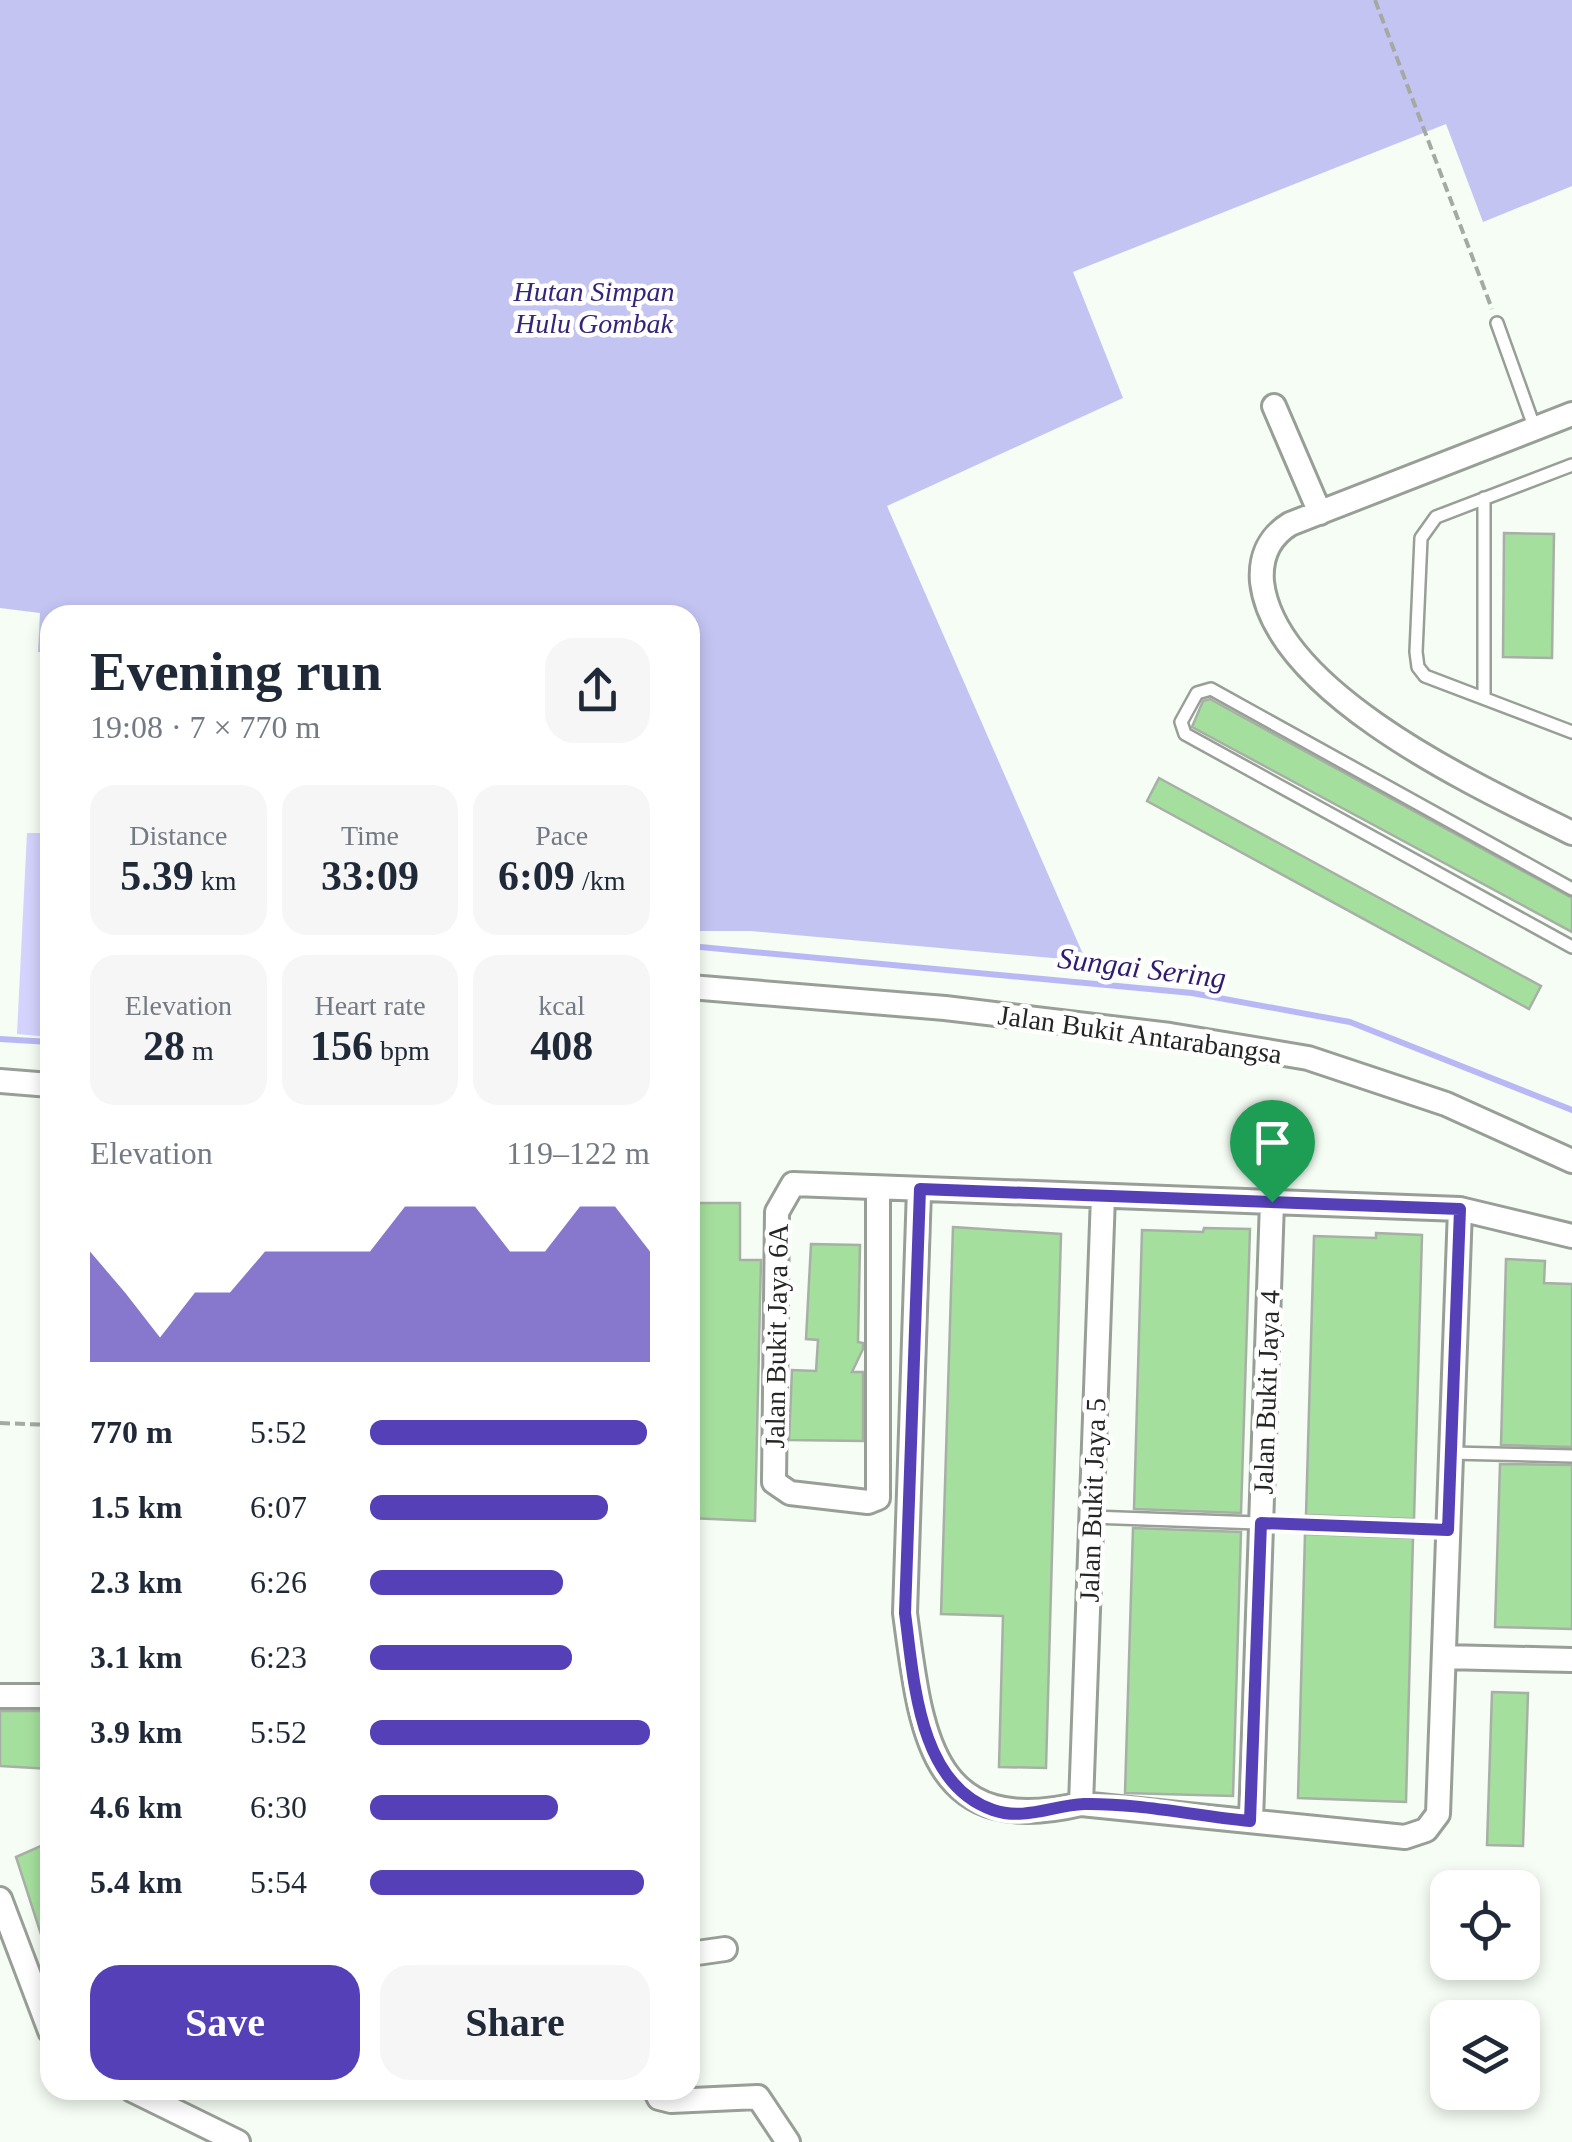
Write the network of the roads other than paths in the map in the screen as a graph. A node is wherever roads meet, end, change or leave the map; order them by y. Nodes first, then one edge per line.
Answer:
1 (1497, 322) road end
2 (1274, 406) dead end
3 (1572, 414) edge
4 (1535, 429) junction
5 (1572, 465) edge
6 (1484, 498) junction
7 (1320, 513) junction
8 (1484, 696) junction
9 (1572, 732) edge
10 (1572, 833) edge
11 (1572, 889) edge
12 (1572, 947) edge
13 (700, 988) edge
14 (0, 1081) edge
15 (40, 1084) edge
16 (1572, 1160) edge
17 (878, 1188) junction
18 (920, 1189) junction
19 (1102, 1196) junction
20 (1272, 1202) junction
21 (1460, 1209) junction
22 (1572, 1236) edge
23 (1451, 1453) junction
24 (1572, 1456) edge
25 (1092, 1517) junction
26 (1261, 1523) junction
27 (1448, 1530) junction
28 (1444, 1657) junction
29 (1572, 1660) edge
30 (0, 1696) edge
31 (40, 1696) edge
32 (1081, 1804) junction
33 (1250, 1821) junction
34 (0, 1899) edge
35 (725, 1949) dead end
36 (700, 1953) edge
37 (40, 1991) edge
38 (152, 2100) edge
39 (667, 2100) edge
40 (700, 2100) edge
41 (700, 2100) edge
42 (238, 2142) edge
43 (788, 2142) edge

1 - 4 lane
2 - 7 street
3 - 4 street
4 - 7 street
5 - 6 lane
6 - 8 lane
6 - 8 lane
7 - 10 street
8 - 9 lane
11 - 12 lane
13 - 16 street, Jalan Bukit Antarabangsa
14 - 15 street
17 - 17 street, Jalan Bukit Jaya 6A
17 - 18 street
18 - 19 street
18 - 32 street
19 - 20 street
19 - 25 street, Jalan Bukit Jaya 5
20 - 21 street
20 - 26 street, Jalan Bukit Jaya 4
21 - 22 street
21 - 23 street
23 - 24 lane
23 - 27 street
25 - 26 lane
25 - 32 street, Jalan Bukit Jaya 5
26 - 27 lane
26 - 33 street, Jalan Bukit Jaya 4
27 - 28 street
28 - 29 street
28 - 33 street
30 - 31 street
32 - 33 street
34 - 37 street
35 - 36 street
38 - 42 street
39 - 40 street
41 - 43 street

